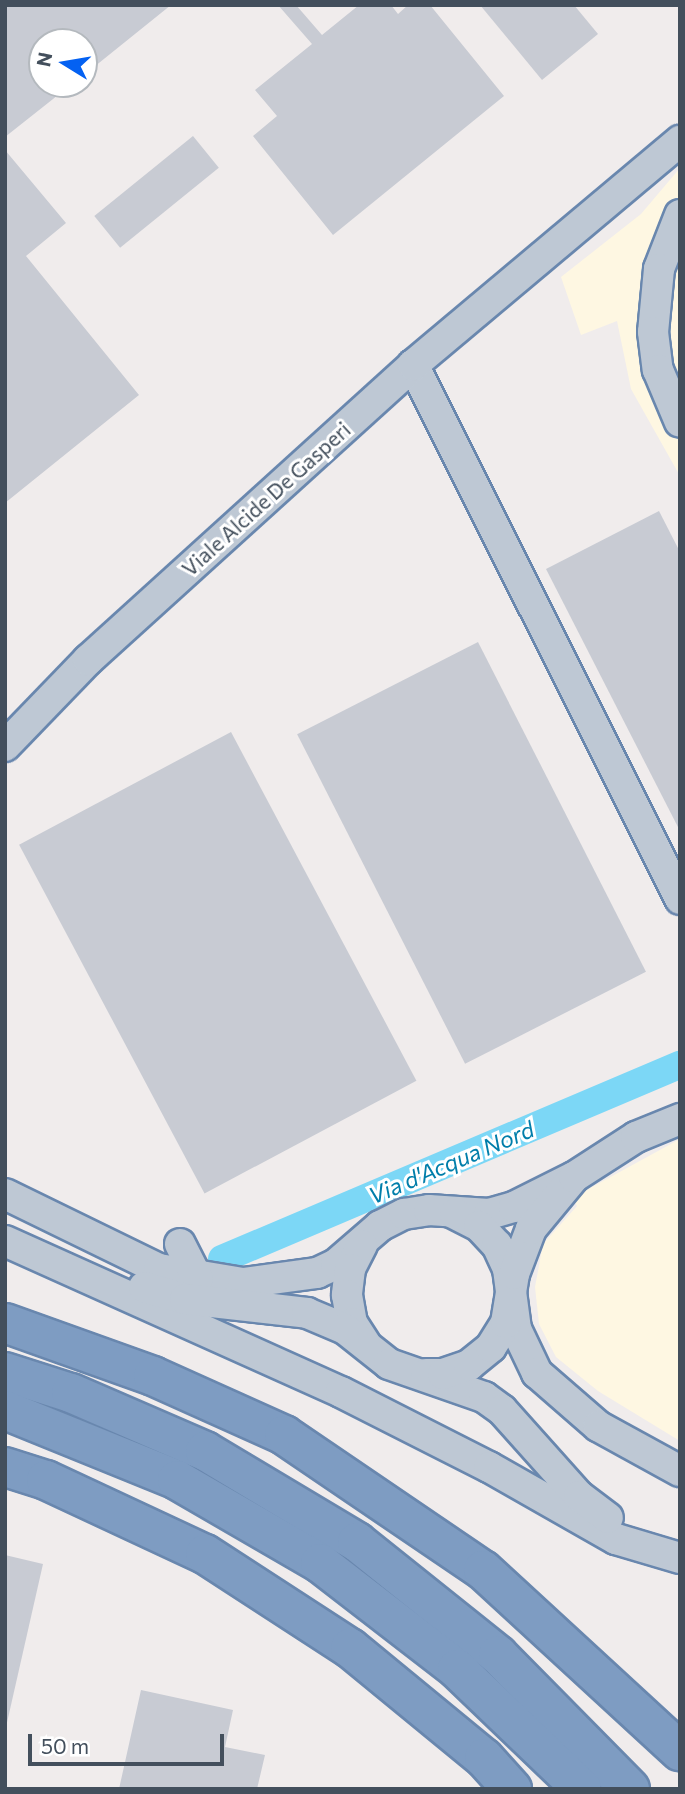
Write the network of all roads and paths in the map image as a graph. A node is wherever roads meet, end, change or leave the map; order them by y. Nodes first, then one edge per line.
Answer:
1 (680, 141) edge
2 (680, 215) edge
3 (413, 365) junction
4 (680, 422) edge
5 (5, 746) edge
6 (680, 899) edge
7 (680, 1119) edge
8 (574, 1177) junction
9 (5, 1194) edge
10 (456, 1214) junction
11 (5, 1241) edge
12 (180, 1244) dead end
13 (362, 1245) junction
14 (51, 1262) junction
15 (198, 1279) junction
16 (512, 1296) junction
17 (5, 1323) edge
18 (367, 1347) junction
19 (5, 1372) edge
20 (415, 1374) junction
21 (5, 1410) edge
22 (5, 1467) edge
23 (680, 1471) edge
24 (680, 1556) edge
25 (680, 1751) edge
26 (512, 1789) edge
27 (582, 1789) edge
28 (631, 1789) edge

1 - 3 street, Viale Alcide De Gasperi
2 - 4 street
3 - 5 street, Viale Alcide De Gasperi
3 - 6 street
7 - 8 street
8 - 10 street
8 - 16 street
9 - 15 street
10 - 13 street
10 - 16 street
11 - 14 street
12 - 15 street
13 - 15 street
13 - 18 street
14 - 18 street
14 - 24 street
16 - 20 street
16 - 23 street
17 - 25 highway
18 - 20 street
19 - 28 highway
20 - 24 street
21 - 27 highway
22 - 26 highway

